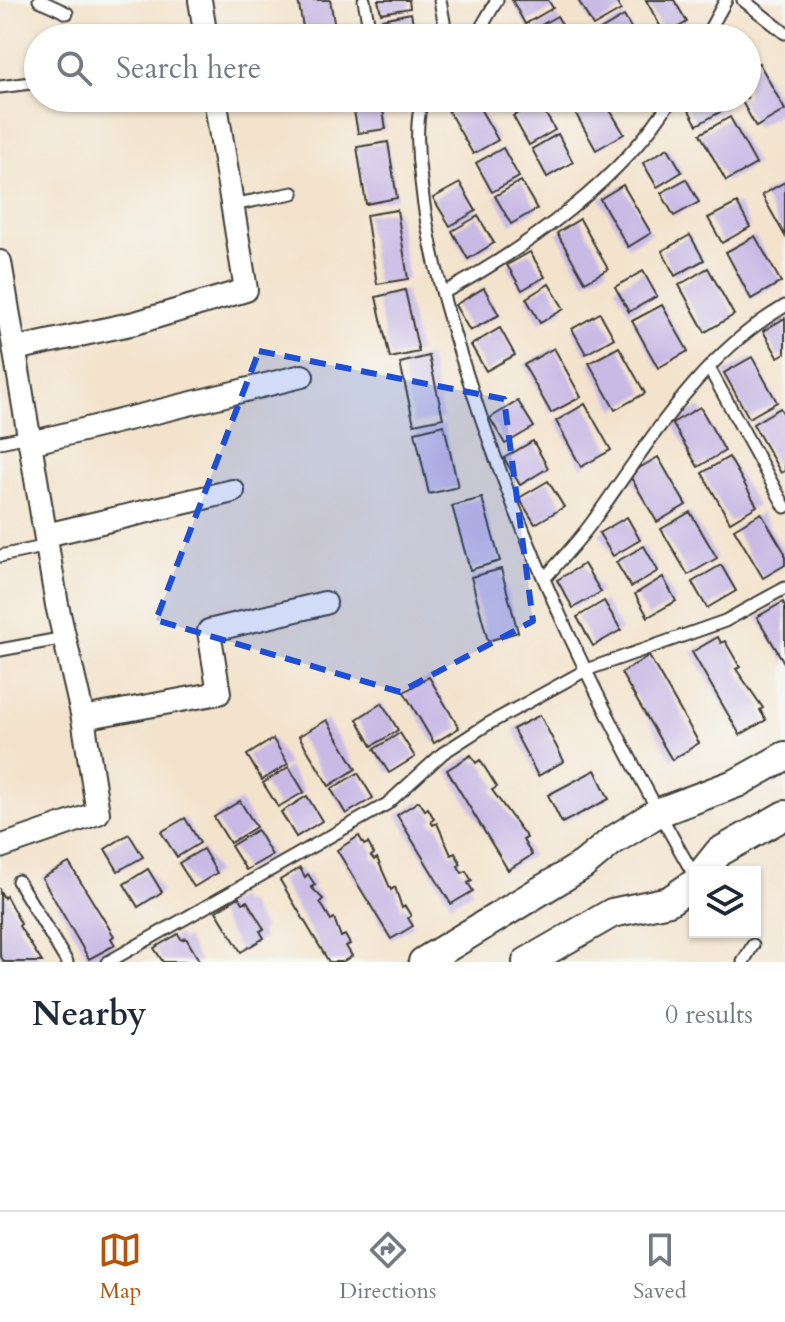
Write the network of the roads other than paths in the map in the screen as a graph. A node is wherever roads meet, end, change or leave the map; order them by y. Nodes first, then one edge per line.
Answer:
1 (39, 0) edge
2 (200, 0) edge
3 (364, 0) edge
4 (440, 0) edge
5 (497, 0) edge
6 (726, 0) edge
7 (743, 0) edge
8 (67, 13) dead end
9 (204, 24) edge
10 (368, 24) edge
11 (444, 24) edge
12 (483, 24) edge
13 (713, 24) edge
14 (785, 33) edge
15 (24, 84) edge
16 (0, 87) edge
17 (217, 112) edge
18 (420, 112) edge
19 (661, 112) edge
20 (293, 193) dead end
21 (231, 205) junction
22 (0, 262) edge
23 (443, 293) junction
24 (785, 306) edge
25 (15, 349) junction
26 (709, 368) junction
27 (302, 376) dead end
28 (30, 440) junction
29 (0, 442) edge
30 (233, 491) dead end
31 (785, 507) edge
32 (47, 540) junction
33 (0, 556) edge
34 (545, 578) junction
35 (785, 588) edge
36 (325, 603) dead end
37 (65, 638) junction
38 (0, 650) edge
39 (586, 670) junction
40 (83, 718) junction
41 (785, 756) edge
42 (658, 813) junction
43 (785, 815) edge
44 (0, 847) edge
45 (708, 866) edge
46 (689, 869) edge
47 (18, 881) dead end
48 (689, 885) edge
49 (753, 945) dead end
50 (67, 962) edge
51 (108, 962) edge
52 (423, 962) edge
53 (527, 962) edge
54 (743, 962) edge

1 - 8 lane
2 - 9 street
3 - 10 lane
4 - 11 lane
5 - 12 lane
6 - 13 lane
7 - 14 lane
15 - 16 lane
17 - 21 street
18 - 23 lane
19 - 23 lane
20 - 21 lane
21 - 25 street
22 - 25 street
23 - 34 lane
24 - 26 lane
25 - 28 street
26 - 31 lane
26 - 34 lane
27 - 28 street
28 - 29 lane
28 - 32 street
30 - 32 street
32 - 33 lane
32 - 37 street
34 - 39 lane
35 - 39 lane
36 - 40 street
37 - 38 lane
37 - 40 street
39 - 42 lane
39 - 51 lane
40 - 44 street
41 - 42 street
42 - 46 lane
42 - 52 street
43 - 45 street
47 - 50 lane
48 - 53 street
49 - 54 lane

